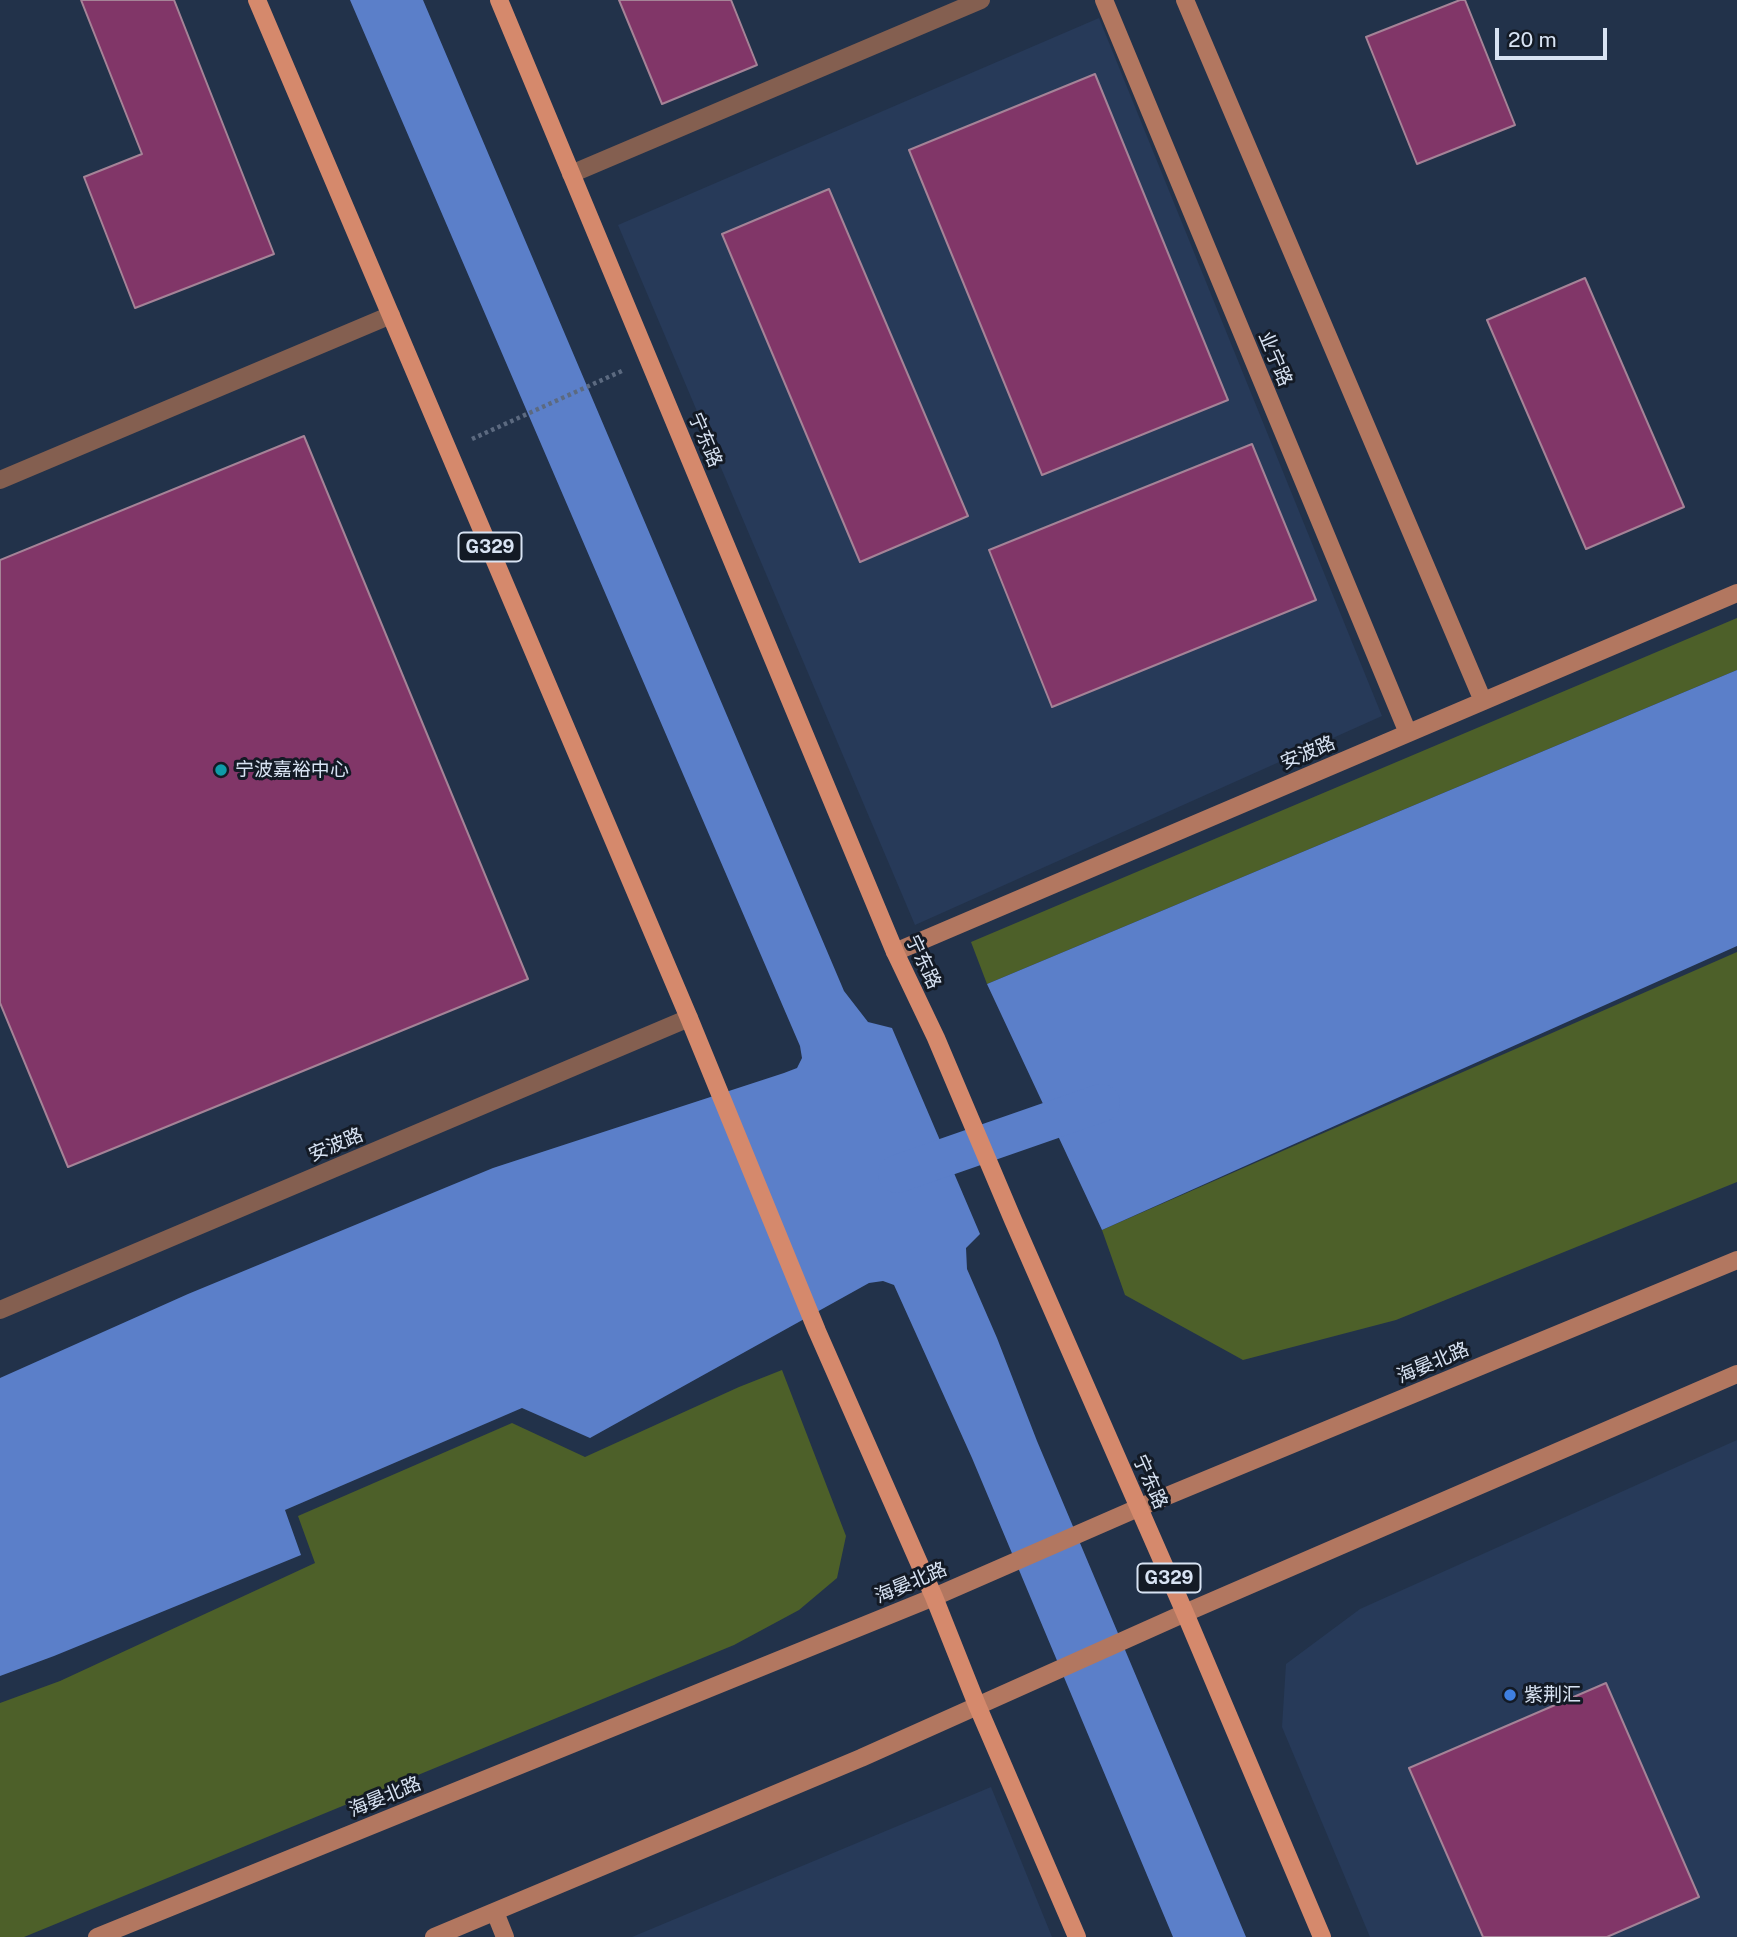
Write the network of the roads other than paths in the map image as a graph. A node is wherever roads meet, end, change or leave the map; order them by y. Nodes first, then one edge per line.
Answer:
1 (257, 0) edge
2 (499, 0) edge
3 (981, 0) edge
4 (1104, 0) edge
5 (1185, 0) edge
6 (571, 173) junction
7 (391, 315) junction
8 (0, 480) edge
9 (1737, 593) edge
10 (1483, 701) junction
11 (1408, 733) junction
12 (895, 952) junction
13 (689, 1018) junction
14 (1737, 1260) edge
15 (0, 1310) edge
16 (1737, 1374) edge
17 (1138, 1508) junction
18 (934, 1597) junction
19 (1185, 1614) junction
20 (977, 1705) junction
21 (495, 1912) junction
22 (455, 1933) edge
23 (96, 1937) edge
24 (434, 1937) edge
25 (505, 1937) edge
26 (1077, 1937) edge
27 (1322, 1937) edge

1 - 7 main road, G329
2 - 6 main road, 宁东路 / G329
3 - 6 street
4 - 11 main road, 业宁路
5 - 10 main road
6 - 12 main road, 宁东路 / G329
7 - 8 street
7 - 13 main road, G329
9 - 10 main road, 安波路
10 - 11 main road, 安波路
11 - 12 main road, 安波路
12 - 17 main road, 宁东路 / G329
13 - 15 street, 安波路
13 - 18 main road, G329
14 - 17 main road, 海晏北路
16 - 19 main road
17 - 18 main road, 海晏北路
17 - 19 main road, 宁东路 / G329
18 - 20 main road, G329
18 - 23 main road, 海晏北路
19 - 20 main road
19 - 27 main road, 宁东路 / G329
20 - 21 main road
20 - 26 main road, G329
21 - 22 main road
21 - 25 main road
22 - 24 main road

